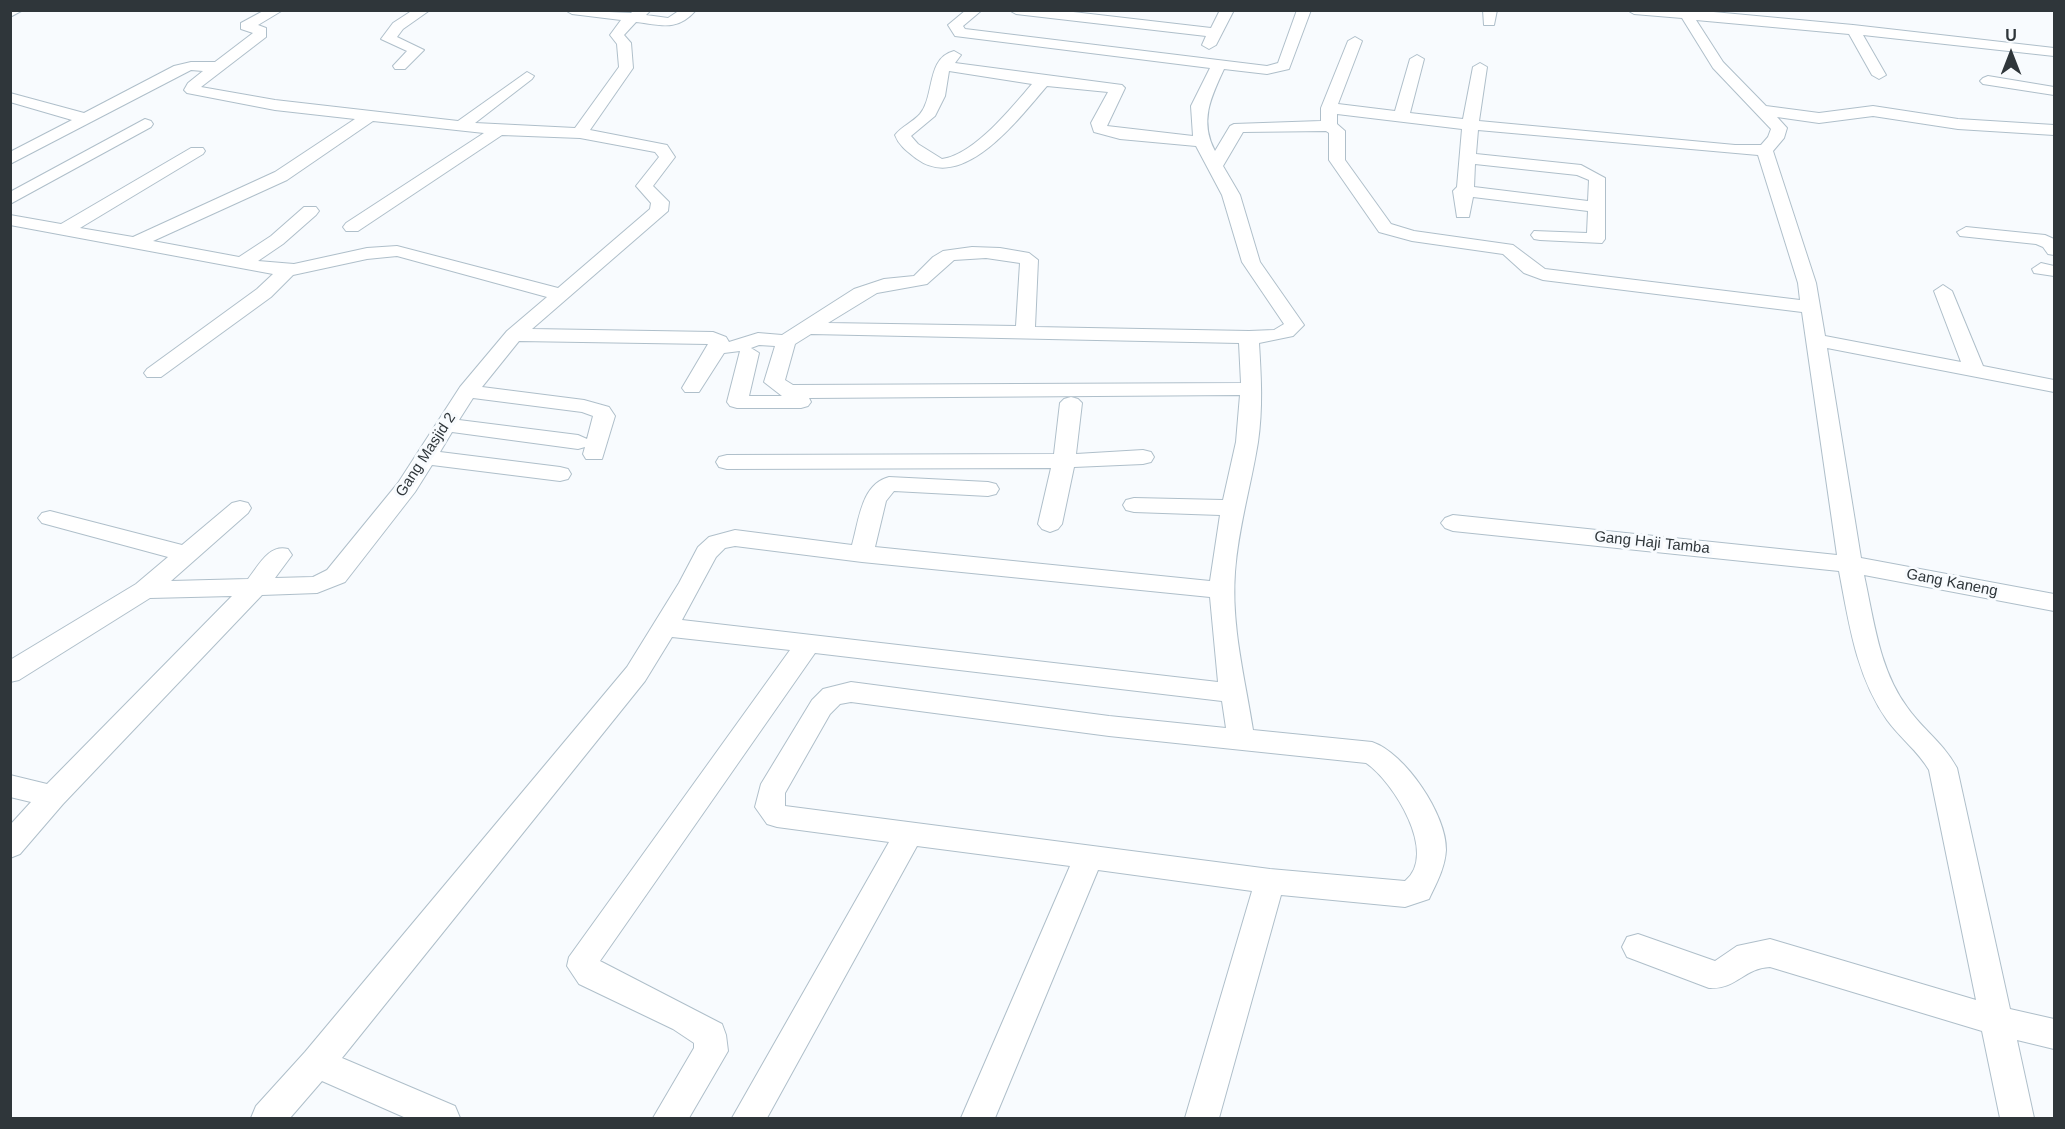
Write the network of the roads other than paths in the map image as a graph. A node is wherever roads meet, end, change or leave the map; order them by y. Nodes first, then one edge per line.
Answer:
1 (276, 10) edge
2 (423, 10) edge
3 (572, 10) edge
4 (688, 10) edge
5 (975, 10) edge
6 (1016, 10) edge
7 (1227, 10) edge
8 (1304, 10) edge
9 (1634, 10) edge
10 (639, 14) edge
11 (1685, 14) edge
12 (1853, 29) junction
13 (1215, 33) junction
14 (970, 36) junction
15 (1355, 40) dead end
16 (1208, 46) dead end
17 (2055, 52) edge
18 (1417, 59) dead end
19 (400, 66) dead end
20 (945, 66) junction
21 (1218, 66) junction
22 (219, 67) junction
23 (1480, 67) dead end
24 (1879, 75) dead end
25 (527, 76) dead end
26 (1043, 81) junction
27 (1988, 81) dead end
28 (2055, 91) edge
29 (10, 98) edge
30 (1329, 108) junction
31 (1762, 110) junction
32 (369, 116) junction
33 (1401, 117) junction
34 (84, 118) junction
35 (145, 124) dead end
36 (1470, 125) junction
37 (460, 126) junction
38 (1329, 126) junction
39 (499, 130) junction
40 (2055, 130) edge
41 (580, 133) junction
42 (10, 142) edge
43 (1202, 142) junction
44 (34, 147) junction
45 (1765, 150) junction
46 (197, 151) dead end
47 (1468, 158) junction
48 (10, 159) edge
49 (1214, 168) junction
50 (1462, 191) junction
51 (10, 200) edge
52 (1595, 207) junction
53 (310, 211) dead end
54 (1463, 213) dead end
55 (10, 220) edge
56 (352, 227) dead end
57 (64, 230) junction
58 (1966, 232) dead end
59 (1540, 235) dead end
60 (136, 243) junction
61 (2055, 250) edge
62 (242, 263) junction
63 (287, 271) junction
64 (1943, 291) dead end
65 (563, 295) junction
66 (1810, 307) junction
67 (807, 328) junction
68 (1025, 334) junction
69 (514, 335) junction
70 (1268, 335) junction
71 (1815, 340) junction
72 (786, 341) junction
73 (717, 348) junction
74 (749, 353) dead end
75 (1974, 370) junction
76 (154, 373) dead end
77 (2055, 386) edge
78 (692, 388) dead end
79 (468, 391) junction
80 (1251, 396) junction
81 (1071, 403) junction
82 (446, 425) junction
83 (426, 457) junction
84 (1143, 457) dead end
85 (1064, 461) junction
86 (727, 462) dead end
87 (560, 474) dead end
88 (988, 489) dead end
89 (1134, 505) dead end
90 (240, 508) dead end
91 (1231, 508) junction
92 (50, 518) dead end
93 (1453, 523) dead end
94 (1050, 524) dead end
95 (184, 554) junction
96 (862, 554) junction
97 (280, 555) dead end
98 (1850, 564) junction
99 (255, 587) junction
100 (145, 590) junction
101 (1222, 590) junction
102 (2055, 602) edge
103 (665, 627) junction
104 (808, 644) junction
105 (10, 673) edge
106 (1234, 693) junction
107 (1241, 740) junction
108 (10, 786) edge
109 (53, 796) junction
110 (909, 832) junction
111 (10, 846) edge
112 (1089, 856) junction
113 (1270, 881) junction
114 (1638, 947) dead end
115 (1997, 1021) junction
116 (2055, 1034) edge
117 (318, 1063) junction
118 (268, 1119) edge
119 (443, 1119) edge
120 (670, 1119) edge
121 (749, 1119) edge
122 (978, 1119) edge
123 (1202, 1119) edge
124 (2017, 1119) edge

1 - 22 street
2 - 19 street
3 - 10 street
4 - 10 street
5 - 14 street
6 - 13 street
7 - 13 street
8 - 21 street
9 - 11 street
10 - 41 street
11 - 12 street
11 - 31 street
12 - 17 street
12 - 24 street
13 - 16 street
14 - 20 street
14 - 21 street
15 - 30 street
18 - 33 street
20 - 26 street
20 - 26 street
21 - 43 street
22 - 32 street
22 - 34 street
23 - 36 street
25 - 37 street
26 - 43 street
27 - 28 street
29 - 34 street
30 - 33 street
30 - 38 street
31 - 40 street
31 - 45 street
32 - 37 street
32 - 60 street
33 - 36 street
34 - 44 street
35 - 51 street
36 - 45 street
36 - 47 street
37 - 39 street
38 - 49 street
38 - 66 street
39 - 41 street
39 - 56 street
41 - 65 street, Gang Masjid 2
42 - 44 street
43 - 49 street
44 - 48 street
45 - 66 street
46 - 57 street
47 - 50 street
47 - 52 street
49 - 70 street
50 - 52 street
50 - 54 street
52 - 59 street
53 - 62 street
55 - 57 street
57 - 60 street
58 - 61 street
60 - 62 street
62 - 63 street
63 - 65 street
63 - 76 street
64 - 75 street
65 - 69 street, Gang Masjid 2
66 - 71 street
67 - 68 street
67 - 68 street
67 - 72 street
68 - 70 street
69 - 73 street
69 - 79 street, Gang Masjid 2
70 - 80 street
71 - 75 street
71 - 98 street
72 - 73 street
72 - 80 street
73 - 78 street
74 - 81 street
75 - 77 street
79 - 82 street, Gang Masjid 2
79 - 82 street
80 - 81 street
80 - 91 street
81 - 85 street
82 - 83 street, Gang Masjid 2
83 - 87 street
83 - 99 street, Gang Masjid 2
84 - 85 street
85 - 86 street
85 - 94 street
88 - 96 street
89 - 91 street
90 - 95 street
91 - 101 street
92 - 95 street
93 - 98 street, Gang Haji Tamba
95 - 100 street
96 - 101 street
96 - 103 street
97 - 99 street
98 - 102 street, Gang Kaneng
98 - 115 street
99 - 100 street, Gang Masjid 2
99 - 109 street
100 - 105 street
101 - 106 street
103 - 104 street
103 - 117 street
104 - 106 street
104 - 120 street
106 - 107 street
107 - 110 street
107 - 113 street
108 - 109 street
109 - 111 street
110 - 112 street
110 - 121 street
112 - 113 street
112 - 122 street
113 - 123 street
114 - 115 street
115 - 116 street
115 - 124 street
117 - 118 street
117 - 119 street

